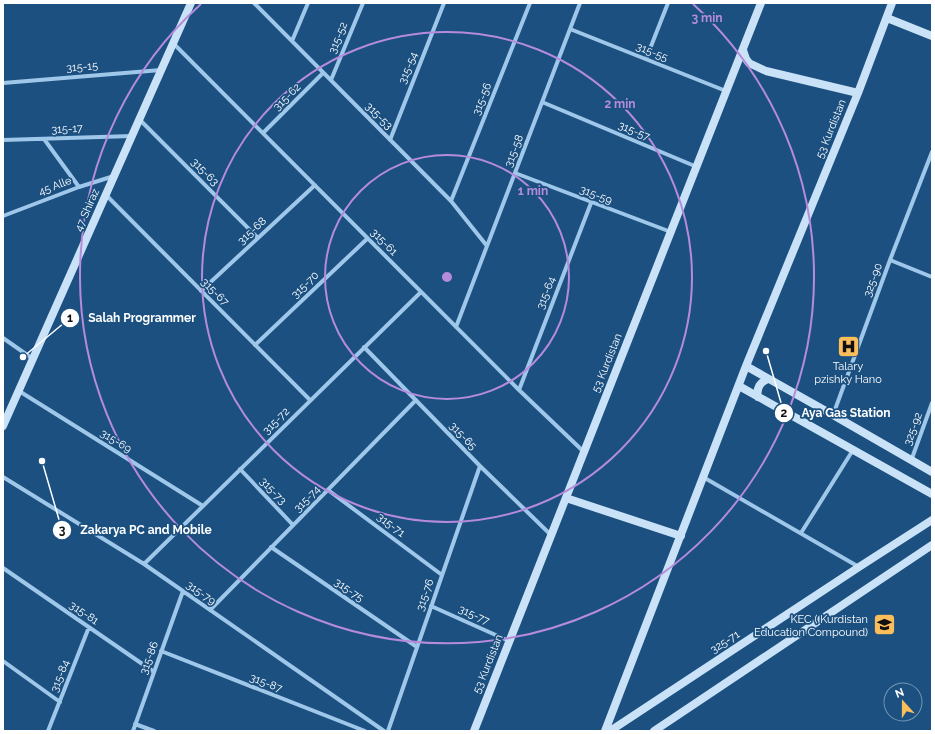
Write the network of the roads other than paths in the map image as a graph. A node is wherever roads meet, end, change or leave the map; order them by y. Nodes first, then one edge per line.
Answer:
1 (191, 3) edge
2 (254, 3) edge
3 (308, 3) edge
4 (363, 3) edge
5 (444, 3) edge
6 (530, 3) edge
7 (580, 3) edge
8 (668, 3) edge
9 (762, 3) edge
10 (892, 3) edge
11 (887, 18) junction
12 (570, 29) junction
13 (932, 36) edge
14 (292, 41) junction
15 (174, 43) junction
16 (743, 49) junction
17 (646, 59) junction
18 (162, 70) junction
19 (323, 73) junction
20 (331, 80) junction
21 (3, 83) edge
22 (727, 91) junction
23 (858, 93) junction
24 (542, 102) junction
25 (139, 119) junction
26 (263, 133) junction
27 (3, 135) edge
28 (132, 136) junction
29 (44, 139) junction
30 (4, 140) edge
31 (390, 140) junction
32 (932, 152) edge
33 (697, 167) junction
34 (515, 173) junction
35 (114, 176) junction
36 (315, 185) junction
37 (78, 187) junction
38 (106, 195) junction
39 (451, 201) junction
40 (591, 203) junction
41 (3, 216) edge
42 (671, 232) junction
43 (258, 238) junction
44 (368, 238) junction
45 (487, 246) junction
46 (890, 260) junction
47 (932, 277) edge
48 (201, 291) junction
49 (421, 292) junction
50 (456, 327) junction
51 (3, 338) edge
52 (255, 345) junction
53 (364, 347) junction
54 (33, 359) junction
55 (746, 366) junction
56 (768, 378) junction
57 (739, 386) junction
58 (519, 390) junction
59 (19, 391) junction
60 (758, 397) junction
61 (310, 400) junction
62 (416, 400) junction
63 (932, 403) edge
64 (833, 414) junction
65 (3, 426) edge
66 (853, 450) junction
67 (584, 452) junction
68 (911, 460) junction
69 (480, 466) junction
70 (240, 469) junction
71 (932, 472) edge
72 (3, 477) edge
73 (703, 477) junction
74 (328, 490) junction
75 (932, 494) edge
76 (566, 498) junction
77 (203, 506) junction
78 (932, 520) edge
79 (293, 525) junction
80 (801, 534) junction
81 (551, 535) junction
82 (681, 536) junction
83 (932, 545) edge
84 (271, 548) junction
85 (144, 564) junction
86 (859, 567) junction
87 (3, 568) edge
88 (442, 575) junction
89 (183, 591) junction
90 (431, 606) junction
91 (210, 610) junction
92 (89, 627) junction
93 (509, 641) junction
94 (417, 647) junction
95 (161, 651) junction
96 (3, 661) edge
97 (154, 672) junction
98 (60, 702) junction
99 (135, 724) junction
100 (381, 730) edge
101 (48, 731) edge
102 (133, 731) edge
103 (154, 731) edge
104 (365, 731) edge
105 (388, 731) edge
106 (474, 731) edge
107 (605, 731) edge
108 (610, 731) edge
109 (654, 731) edge

1 - 15 main road, 47 Shiraz
2 - 14 street, 315-53
3 - 14 street
4 - 20 street, 315-52
5 - 31 street, 315-54
6 - 39 street, 315-56
7 - 12 street, 315-58
8 - 17 street
9 - 16 main road, 53 Kurdistan
10 - 11 main road, 53 Kurdistan
11 - 13 main road
11 - 23 main road, 53 Kurdistan
12 - 17 street, 315-55
12 - 24 street, 315-58
14 - 19 street, 315-53
15 - 18 main road, 47 Shiraz
15 - 26 street, 315-61
16 - 22 main road, 53 Kurdistan
16 - 23 main road
17 - 22 street, 315-55
18 - 21 street, 315-15
18 - 25 main road, 47 Shiraz
19 - 20 street, 315-53
19 - 26 street, 315-62
20 - 31 street, 315-53
22 - 33 main road, 53 Kurdistan
23 - 55 main road, 53 Kurdistan
24 - 33 street, 315-57
24 - 34 street, 315-58
25 - 28 main road, 47 Shiraz
25 - 43 street, 315-63
26 - 36 street, 315-61
27 - 30 street
28 - 29 street, 315-17
28 - 35 main road, 47 Shiraz
29 - 30 street, 315-17
29 - 37 street
31 - 39 street, 315-53
32 - 46 street, 325-90
33 - 42 main road, 53 Kurdistan
34 - 40 street, 315-59
34 - 45 street, 315-58
35 - 37 street, 45 Alle
35 - 38 main road, 47 Shiraz
36 - 43 street, 315-68
36 - 44 street, 315-61
37 - 41 street, 45 Alle
38 - 48 street, 315-67
38 - 54 main road, 47 Shiraz
39 - 45 street, 315-53
40 - 42 street, 315-59
40 - 58 street, 315-64
42 - 67 main road, 53 Kurdistan
43 - 48 street, 315-68
44 - 49 street, 315-61
44 - 52 street, 315-70
45 - 50 street, 315-58
46 - 47 street
46 - 64 street, 325-90
48 - 52 street, 315-67
49 - 50 street, 315-61
49 - 53 street, 315-72
50 - 58 street, 315-61
51 - 54 street
52 - 61 street, 315-67
53 - 61 street, 315-72
53 - 62 street, 315-65
54 - 59 main road, 47 Shiraz
55 - 56 main road
55 - 57 main road, 53 Kurdistan
56 - 60 main road
56 - 64 main road
57 - 60 main road
57 - 73 main road, 53 Kurdistan
58 - 67 street, 315-61
59 - 65 main road, 47 Shiraz
59 - 77 street, 315-69
60 - 66 main road
61 - 70 street, 315-72
62 - 69 street, 315-65
62 - 74 street, 315-74
63 - 68 street, 325-92
64 - 68 main road
66 - 75 main road
66 - 80 street
67 - 76 main road, 53 Kurdistan
68 - 71 main road
69 - 81 street, 315-65
69 - 88 street, 315-76
70 - 77 street, 315-72
70 - 79 street, 315-73
72 - 85 street, 315-79
73 - 80 street
73 - 82 main road, 53 Kurdistan
74 - 79 street, 315-74
74 - 88 street, 315-71
76 - 81 main road, 53 Kurdistan
76 - 82 main road
77 - 85 street, 315-72
78 - 86 main road, 325-71
79 - 84 street, 315-74
80 - 86 street
81 - 93 main road, 53 Kurdistan
82 - 107 main road, 53 Kurdistan
83 - 109 main road
84 - 91 street, 315-74
84 - 94 street, 315-75
85 - 89 street, 315-79
86 - 108 main road, 325-71
87 - 92 street, 315-81
88 - 90 street, 315-76
89 - 91 street, 315-79
89 - 95 street, 315-86
90 - 93 street, 315-77
90 - 94 street, 315-76
91 - 100 street, 315-79
92 - 97 street, 315-81
92 - 98 street, 315-84
93 - 106 main road, 53 Kurdistan
94 - 105 street, 315-76
95 - 97 street, 315-86
95 - 104 street, 315-87
96 - 98 street
97 - 99 street, 315-86
98 - 101 street, 315-84
99 - 102 street, 315-86
99 - 103 street

